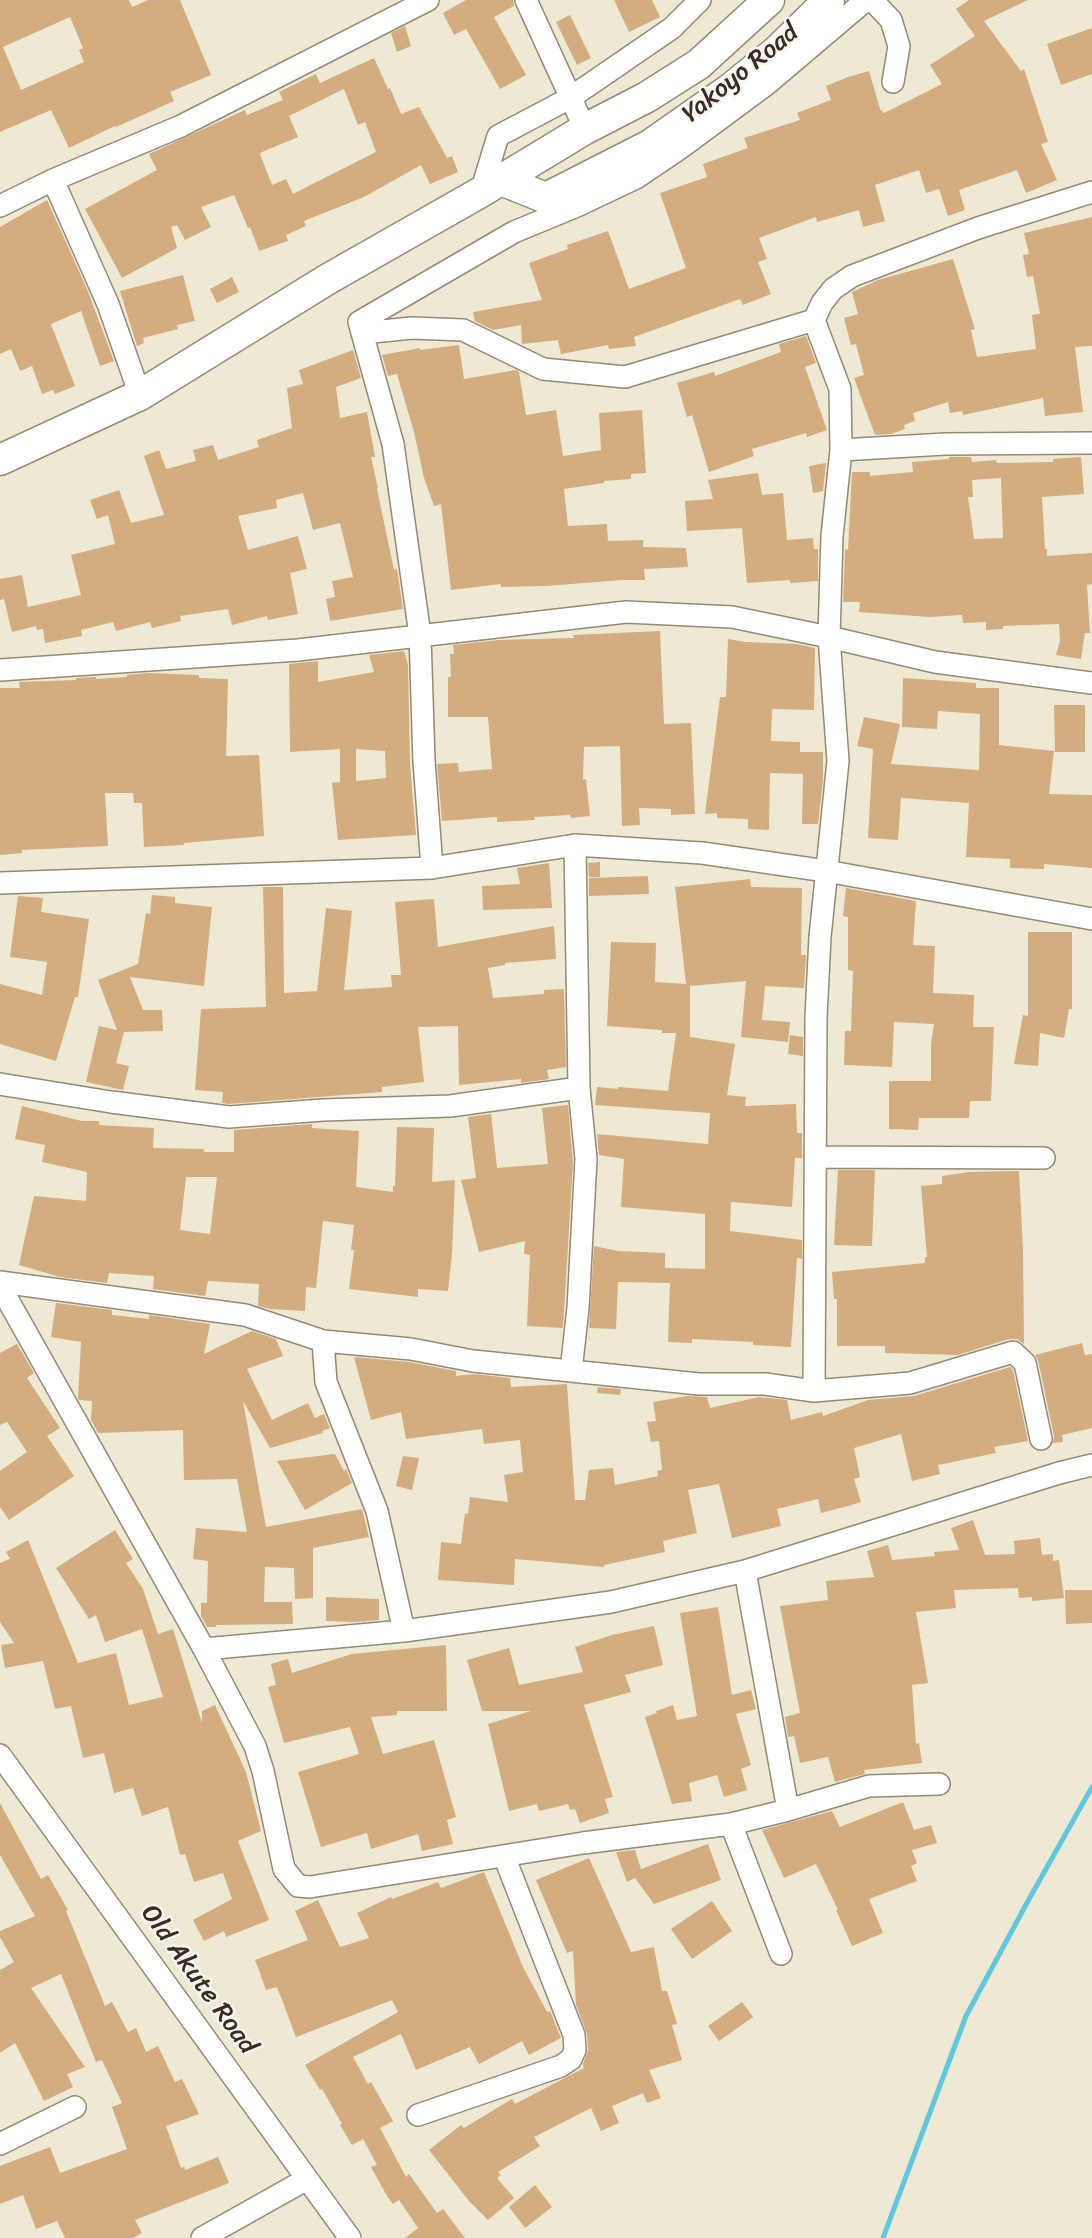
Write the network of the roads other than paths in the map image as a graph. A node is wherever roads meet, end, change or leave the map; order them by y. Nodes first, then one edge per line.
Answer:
1 (428, 0) edge
2 (526, 0) edge
3 (700, 0) edge
4 (829, 0) edge
5 (866, 0) edge
6 (872, 0) edge
7 (759, 9) edge
8 (893, 82) dead end
9 (570, 98) junction
10 (585, 129) junction
11 (53, 180) junction
12 (491, 186) junction
13 (1092, 192) edge
14 (0, 206) edge
15 (814, 320) junction
16 (362, 333) junction
17 (141, 395) junction
18 (1092, 443) edge
19 (841, 450) junction
20 (0, 460) edge
21 (420, 635) junction
22 (829, 637) junction
23 (0, 670) edge
24 (1092, 683) edge
25 (575, 845) junction
26 (432, 868) junction
27 (826, 871) junction
28 (0, 883) edge
29 (1092, 919) edge
30 (0, 1084) edge
31 (579, 1088) junction
32 (816, 1157) junction
33 (1044, 1158) dead end
34 (0, 1284) edge
35 (323, 1341) junction
36 (571, 1371) junction
37 (814, 1391) junction
38 (1041, 1439) dead end
39 (1092, 1465) edge
40 (745, 1571) junction
41 (404, 1631) junction
42 (204, 1649) junction
43 (0, 1755) edge
44 (939, 1784) dead end
45 (788, 1811) junction
46 (731, 1824) junction
47 (504, 1856) junction
48 (781, 1955) dead end
49 (75, 2107) dead end
50 (418, 2115) dead end
51 (0, 2144) edge
52 (307, 2179) junction
53 (202, 2238) edge
54 (350, 2238) edge

1 - 11 street
2 - 9 street
3 - 9 street
4 - 12 main road, Yakoyo Road
5 - 16 street
6 - 8 street
7 - 10 main road
9 - 10 street
9 - 12 street
10 - 12 main road
11 - 14 street
11 - 17 street
12 - 17 main road
13 - 15 street
15 - 16 street
15 - 19 street
16 - 21 street
17 - 20 main road
18 - 19 street
19 - 22 street
21 - 22 street
21 - 23 street
21 - 26 street
22 - 24 street
22 - 27 street
25 - 26 street
25 - 27 street
25 - 31 street
26 - 28 street
27 - 29 street
27 - 32 street
30 - 31 street
31 - 36 street
32 - 33 street
32 - 37 street
34 - 35 street
34 - 42 street
35 - 36 street
35 - 41 street
36 - 37 street
37 - 38 street
39 - 40 street
40 - 41 street
40 - 45 street
41 - 42 street
42 - 47 street
43 - 52 street, Old Akute Road
44 - 45 street
45 - 46 street
46 - 47 street
46 - 48 street
47 - 50 street
49 - 51 street
52 - 53 street
52 - 54 street, Old Akute Road

